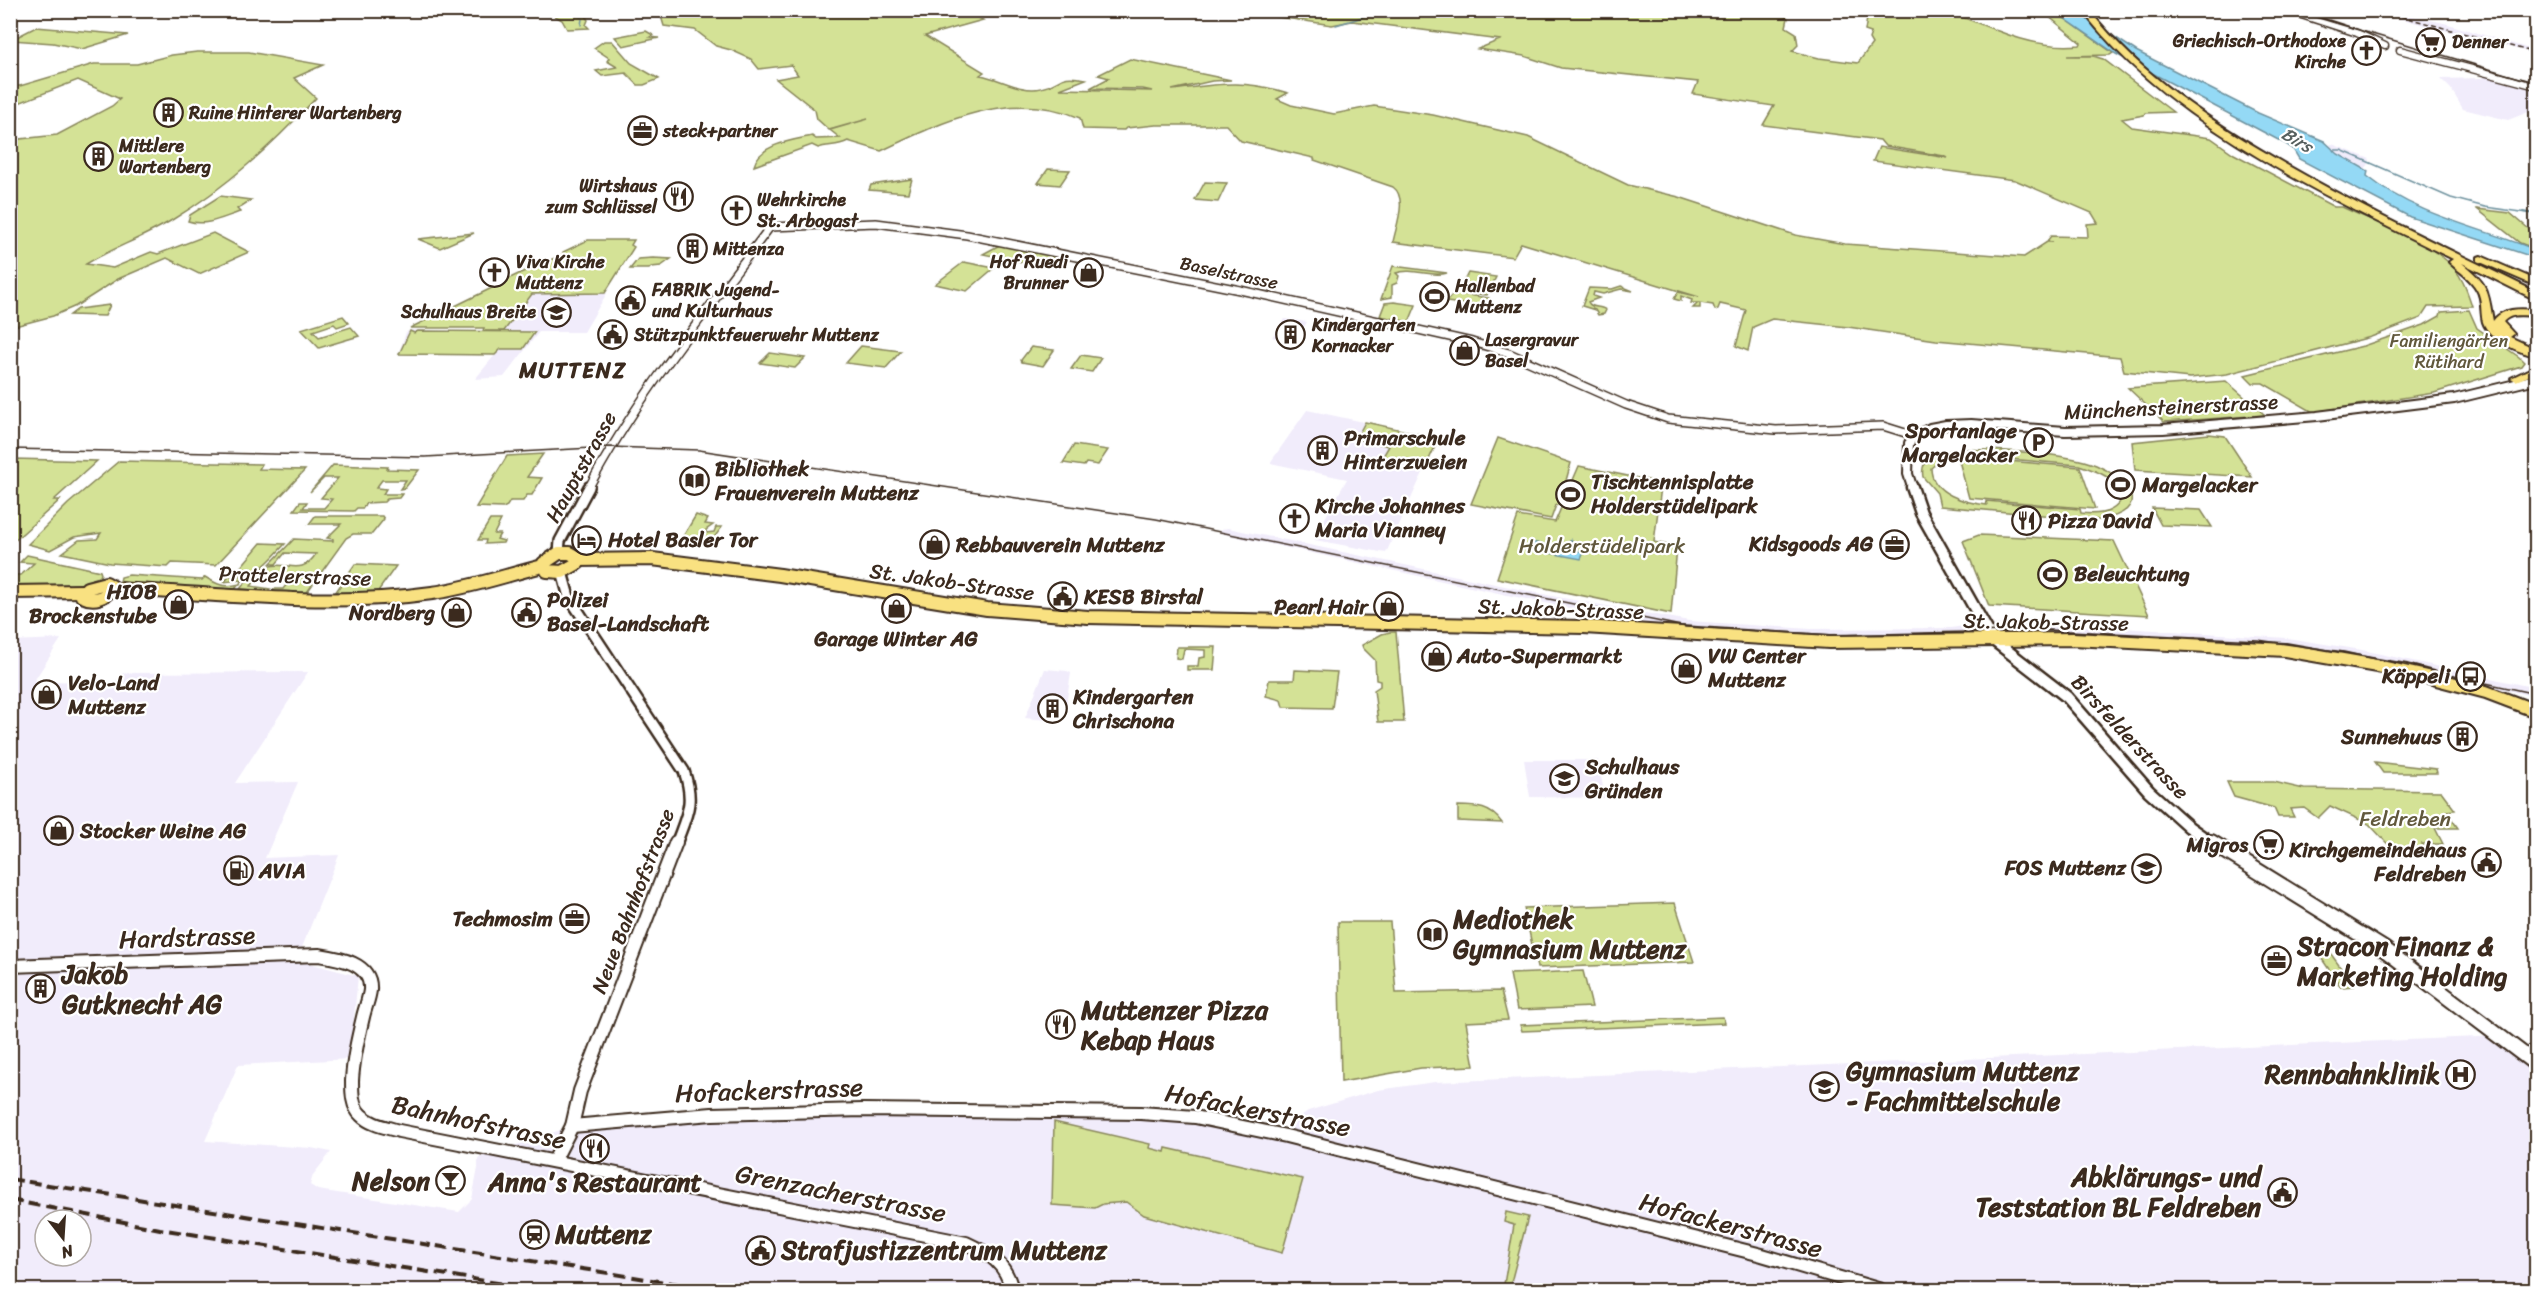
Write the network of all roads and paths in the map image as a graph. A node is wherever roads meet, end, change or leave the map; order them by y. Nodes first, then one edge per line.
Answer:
1 (2085, 10) edge
2 (2286, 10) edge
3 (2094, 14) edge
4 (2536, 86) edge
5 (2327, 186) junction
6 (2385, 222) junction
7 (770, 227) joint
8 (2536, 283) edge
9 (2536, 291) edge
10 (2536, 296) edge
11 (2536, 313) edge
12 (2517, 342) junction
13 (2536, 350) edge
14 (2536, 359) edge
15 (2536, 371) edge
16 (2516, 378) joint
17 (2536, 379) edge
18 (2429, 402) junction
19 (1915, 436) junction
20 (560, 553) junction
21 (579, 560) junction
22 (543, 566) junction
23 (562, 572) junction
24 (10, 592) edge
25 (1992, 639) junction
26 (2536, 711) edge
27 (10, 966) edge
28 (363, 967) joint
29 (2536, 1064) edge
30 (572, 1126) junction
31 (554, 1161) junction
32 (671, 1183) joint
33 (1012, 1290) edge
34 (1881, 1290) edge

1 - 6 highway
2 - 4 main road
3 - 5 highway
5 - 8 highway
5 - 9 highway
6 - 10 highway
6 - 12 highway
7 - 19 street, Baselstrasse
7 - 20 street, Hauptstrasse
11 - 12 highway
12 - 13 highway
12 - 14 highway
15 - 16 highway
16 - 18 main road, Münchensteinerstrasse
17 - 18 main road, Münchensteinerstrasse
18 - 19 main road, Münchensteinerstrasse
19 - 25 main road
20 - 21 main road
20 - 22 main road, Prattelerstrasse
21 - 23 main road
21 - 25 main road, St. Jakob-Strasse
22 - 23 main road
22 - 24 main road, Prattelerstrasse
23 - 30 street, Neue Bahnhofstrasse
25 - 26 main road, St. Jakob-Strasse
25 - 29 main road, Birsfelderstrasse
27 - 28 street, Hardstrasse
28 - 31 street, Bahnhofstrasse
30 - 31 street, Neue Bahnhofstrasse
30 - 34 street, Hofackerstrasse
31 - 32 street, Bahnhofstrasse
32 - 33 street, Grenzacherstrasse

